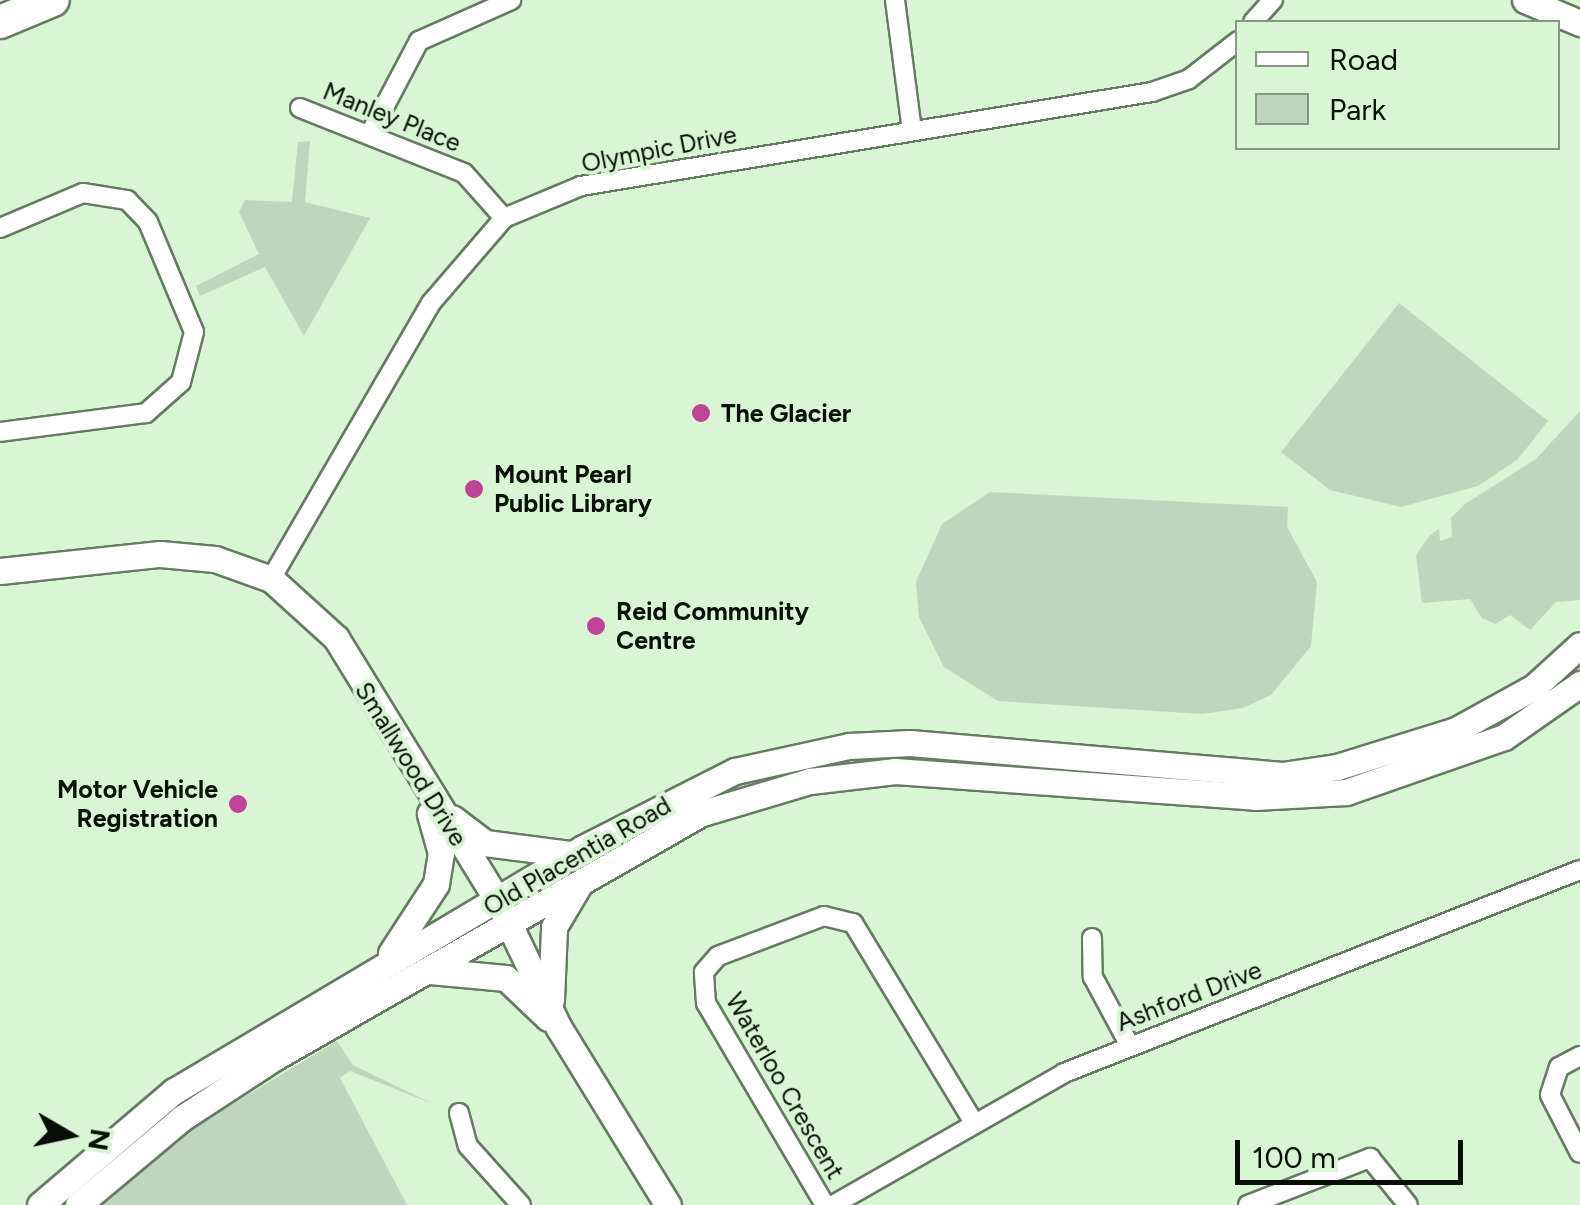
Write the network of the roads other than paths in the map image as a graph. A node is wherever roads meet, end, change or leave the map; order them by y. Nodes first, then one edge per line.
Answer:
1 (52, 0) edge
2 (512, 0) edge
3 (895, 0) edge
4 (1273, 0) edge
5 (1525, 0) edge
6 (1256, 20) edge
7 (0, 22) edge
8 (1580, 23) edge
9 (1235, 42) edge
10 (300, 108) dead end
11 (912, 130) junction
12 (372, 132) junction
13 (504, 218) junction
14 (0, 228) edge
15 (0, 432) edge
16 (0, 571) edge
17 (271, 579) junction
18 (1580, 645) edge
19 (1580, 684) edge
20 (410, 768) junction
21 (586, 859) junction
22 (1580, 870) edge
23 (504, 913) junction
24 (1092, 938) dead end
25 (378, 966) junction
26 (425, 971) junction
27 (559, 1028) junction
28 (1130, 1046) junction
29 (1580, 1056) edge
30 (458, 1113) dead end
31 (974, 1123) junction
32 (1580, 1152) edge
33 (40, 1205) edge
34 (78, 1205) edge
35 (522, 1205) edge
36 (668, 1205) edge
37 (825, 1205) edge
38 (833, 1205) edge
39 (1248, 1205) edge
40 (1408, 1205) edge

1 - 7 highway
2 - 12 street
3 - 11 street
4 - 6 street
5 - 8 main road
9 - 11 street, Olympic Drive
10 - 12 street, Manley Place
11 - 13 street, Olympic Drive
12 - 13 street, Manley Place
13 - 17 street, Olympic Drive
14 - 15 street
16 - 17 main road, Smallwood Drive
17 - 20 main road, Smallwood Drive
18 - 21 main road, Old Placentia Road
19 - 21 main road, Old Placentia Road
20 - 21 main road
20 - 23 main road, Smallwood Drive
20 - 25 main road
21 - 23 main road, Old Placentia Road
21 - 27 main road
22 - 28 street, Ashford Drive
23 - 25 main road, Old Placentia Road
23 - 26 main road, Old Placentia Road
23 - 27 main road, Smallwood Drive
24 - 28 street
25 - 33 main road, Old Placentia Road
26 - 27 main road
26 - 34 main road, Old Placentia Road
27 - 36 main road, Smallwood Drive
28 - 31 street, Ashford Drive
29 - 32 street
30 - 35 street
31 - 37 street, Waterloo Crescent
31 - 38 street, Ashford Drive
39 - 40 street

